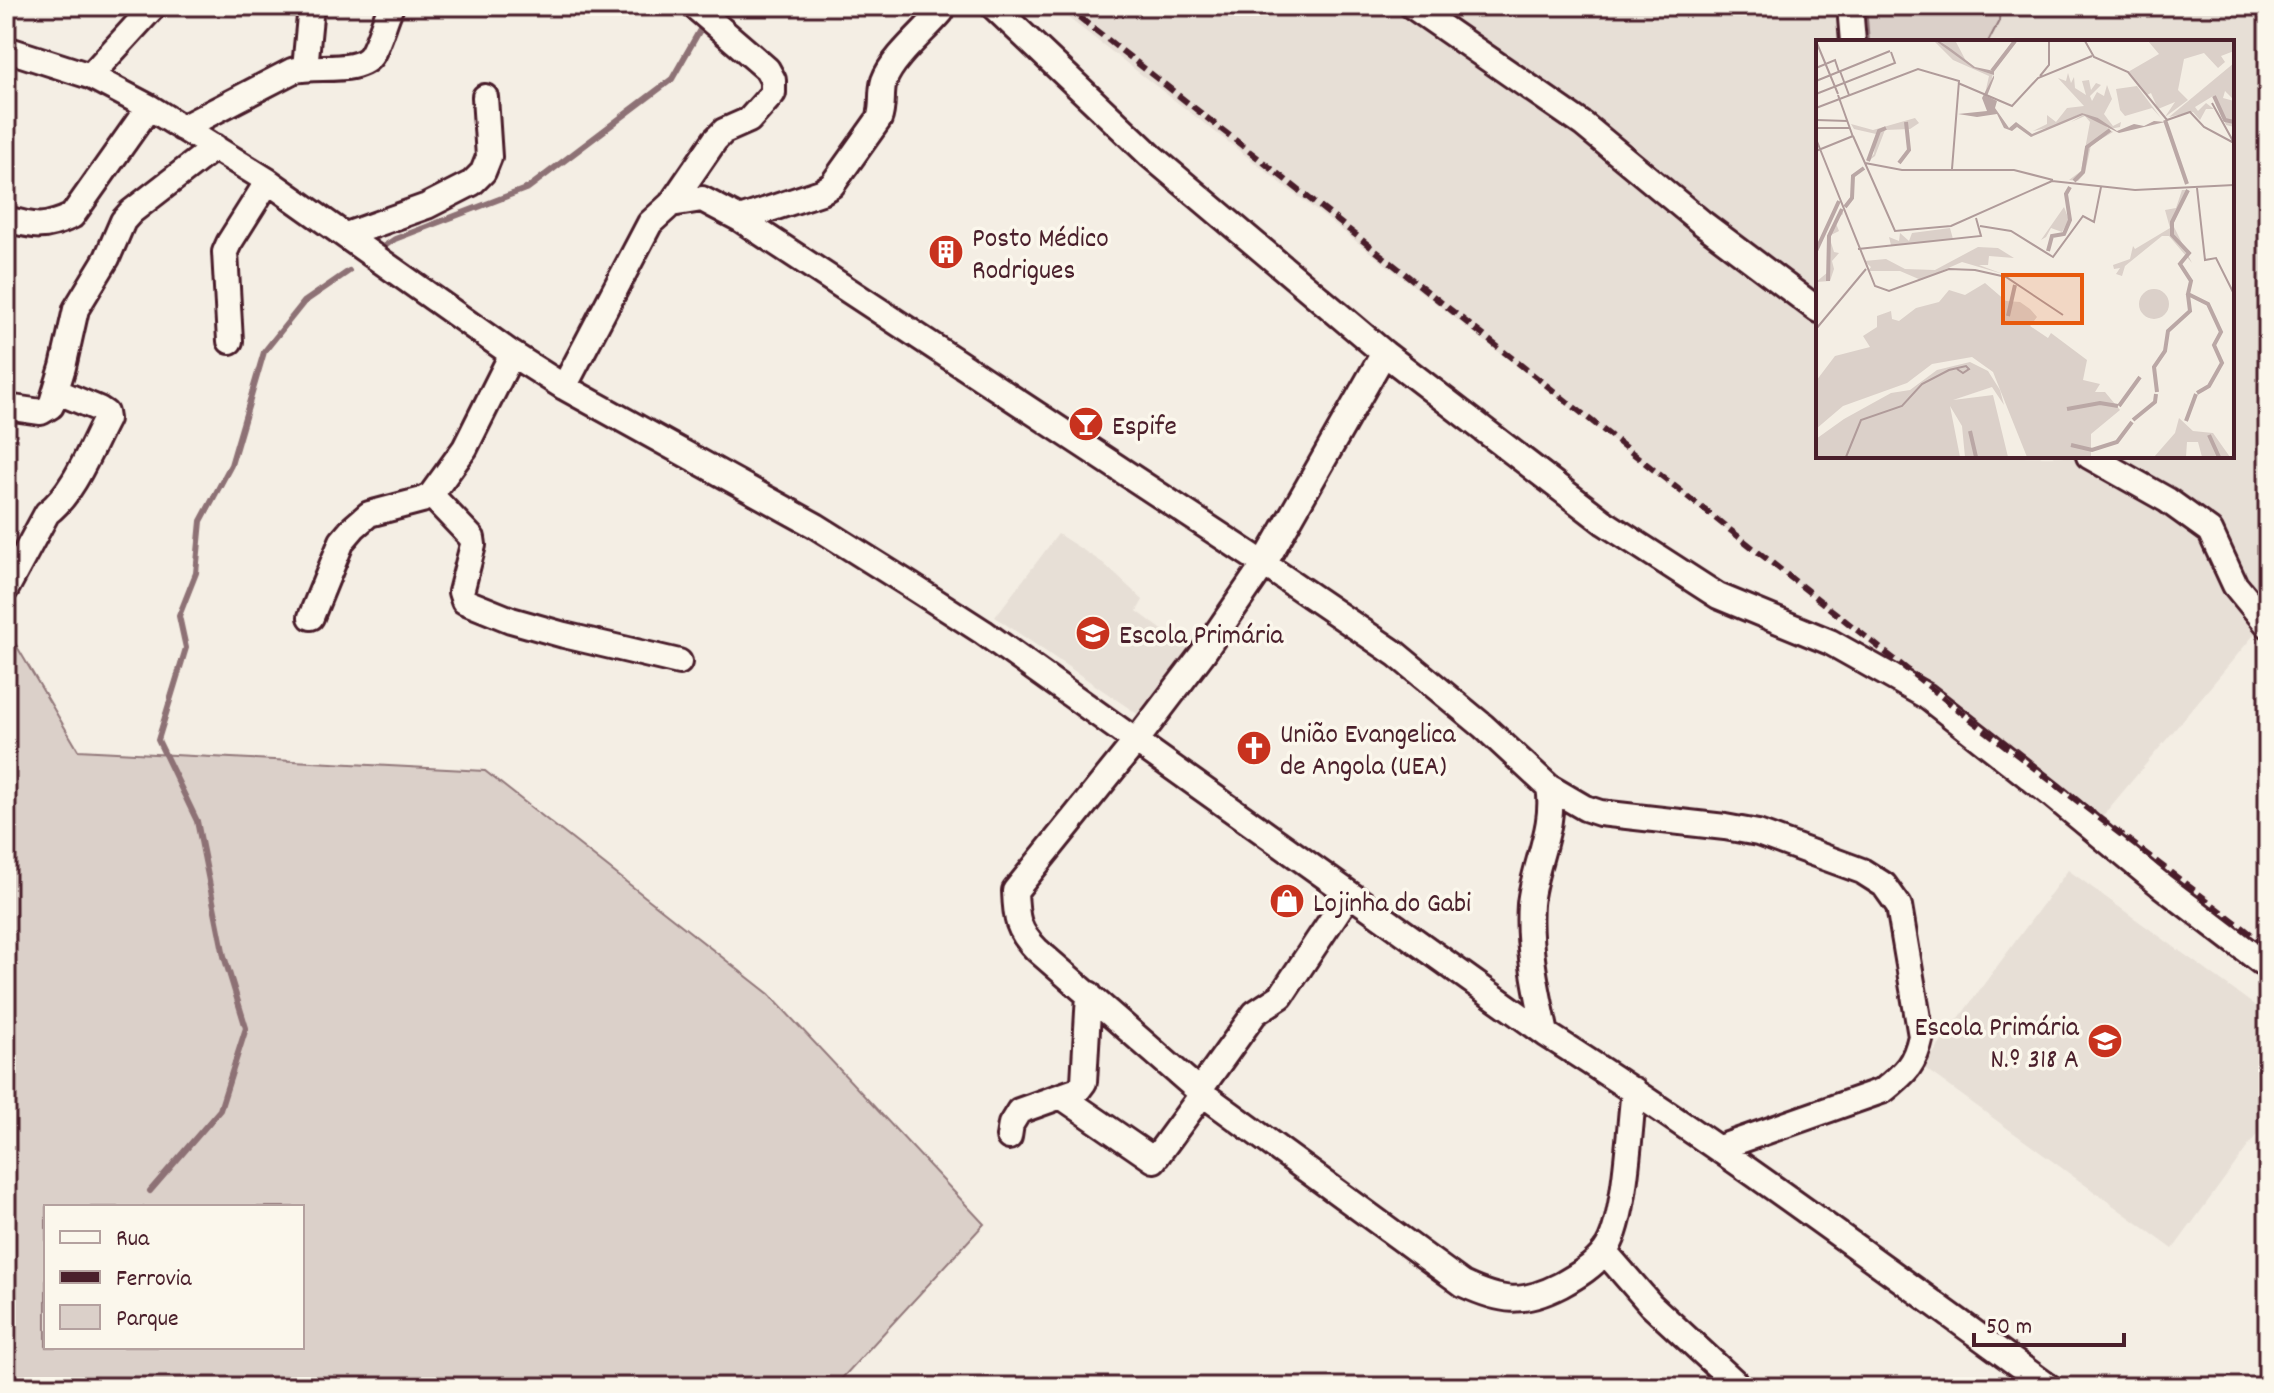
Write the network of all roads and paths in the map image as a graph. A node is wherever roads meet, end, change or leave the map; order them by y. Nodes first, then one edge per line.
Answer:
1 (154, 6) edge
2 (311, 6) edge
3 (391, 6) edge
4 (694, 6) edge
5 (943, 6) edge
6 (993, 6) edge
7 (1412, 6) edge
8 (1850, 6) edge
9 (1853, 40) edge
10 (6, 49) edge
11 (305, 68) junction
12 (90, 76) junction
13 (485, 97) dead end
14 (149, 107) junction
15 (182, 128) junction
16 (215, 147) junction
17 (268, 181) junction
18 (671, 204) junction
19 (6, 219) edge
20 (740, 219) junction
21 (346, 235) junction
22 (1816, 308) edge
23 (230, 341) dead end
24 (1384, 353) junction
25 (512, 354) junction
26 (564, 387) junction
27 (56, 391) junction
28 (6, 407) edge
29 (2093, 458) edge
30 (431, 495) junction
31 (1264, 564) junction
32 (6, 589) edge
33 (311, 617) dead end
34 (2268, 625) edge
35 (679, 662) dead end
36 (1136, 741) junction
37 (1549, 787) junction
38 (1349, 894) junction
39 (2268, 967) edge
40 (1089, 994) junction
41 (1546, 1034) junction
42 (1634, 1090) junction
43 (1201, 1092) junction
44 (1061, 1096) junction
45 (1009, 1137) dead end
46 (1719, 1148) junction
47 (1605, 1252) junction
48 (1740, 1387) edge
49 (2049, 1387) edge

1 - 12 street
2 - 11 street
3 - 11 street
4 - 18 street
5 - 20 street
6 - 24 street
7 - 22 street
8 - 9 street
10 - 12 street
11 - 15 street
12 - 14 street
13 - 21 street
14 - 15 street
14 - 19 street
15 - 16 street
16 - 17 street
16 - 27 street
17 - 21 street
17 - 23 street
18 - 20 street
18 - 26 street
20 - 31 street
21 - 25 street
24 - 31 street
24 - 39 street
25 - 26 street
25 - 30 street
26 - 36 street
27 - 28 street
27 - 32 street
29 - 34 street
30 - 33 street
30 - 35 street
31 - 36 street
31 - 37 street
36 - 38 street
36 - 40 street
37 - 41 street
37 - 46 street
38 - 41 street
38 - 43 street
40 - 43 street
40 - 44 street
41 - 42 street
42 - 46 street
42 - 47 street
43 - 44 street
43 - 47 street
44 - 45 street
46 - 49 street
47 - 48 street

